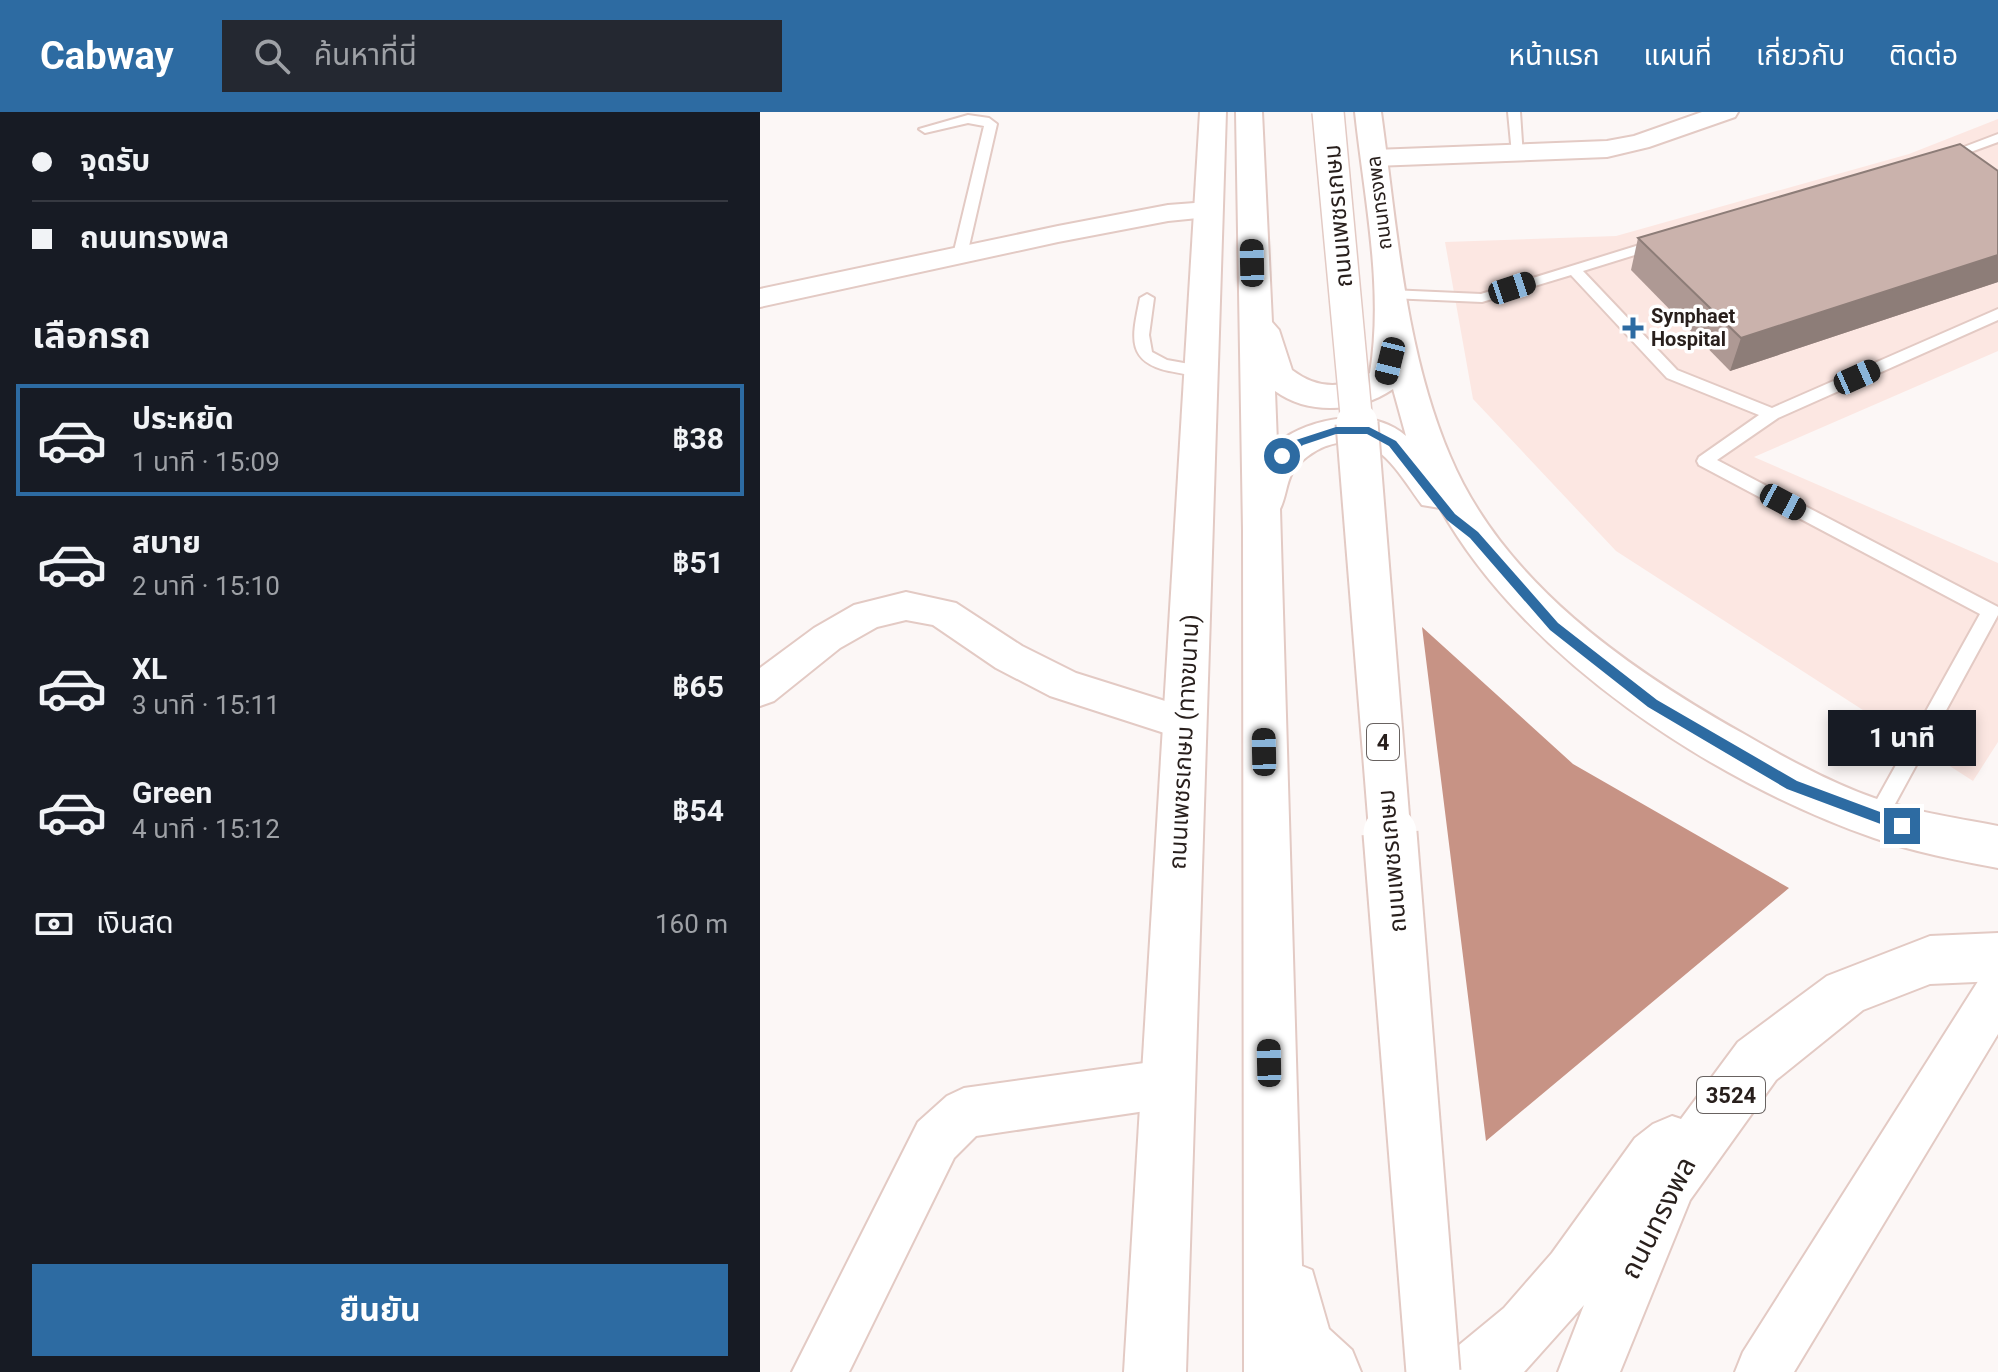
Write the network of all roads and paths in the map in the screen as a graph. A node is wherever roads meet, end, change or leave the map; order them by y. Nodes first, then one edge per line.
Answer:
1 (1213, 112) edge
2 (1249, 112) edge
3 (1328, 112) edge
4 (1368, 112) edge
5 (1514, 112) edge
6 (1726, 112) edge
7 (925, 129) dead end
8 (1998, 138) edge
9 (1518, 154) junction
10 (1374, 158) junction
11 (1922, 164) edge
12 (1208, 210) junction
13 (1679, 237) edge
14 (960, 255) junction
15 (1572, 268) junction
16 (1253, 293) junction
17 (760, 298) edge
18 (1147, 298) dead end
19 (1391, 298) junction
20 (1998, 314) edge
21 (1201, 371) junction
22 (1772, 414) junction
23 (1262, 530) junction
24 (1474, 535) junction
25 (760, 690) edge
26 (1186, 724) junction
27 (1876, 819) junction
28 (1998, 847) edge
29 (1998, 957) edge
30 (1998, 991) edge
31 (1744, 1076) junction
32 (1166, 1084) junction
33 (1270, 1093) junction
34 (820, 1372) edge
35 (1155, 1372) edge
36 (1275, 1372) edge
37 (1330, 1372) edge
38 (1433, 1372) edge
39 (1475, 1372) edge
40 (1589, 1372) edge
41 (1763, 1372) edge

1 - 12 main road, ถนนเพชรเกษม (ทางขนาน)
2 - 16 main road
3 - 38 main road, ถนนเพชรเกษม / 4, bridge
4 - 10 main road, ถนนทรงพล
5 - 9 lane
6 - 9 street
7 - 14 lane
8 - 11 lane
9 - 10 street
10 - 19 main road, ถนนทรงพล
12 - 14 street
12 - 21 main road, ถนนเพชรเกษม (ทางขนาน)
13 - 15 lane
14 - 17 street
15 - 19 lane
15 - 22 lane
16 - 19 main road
16 - 23 main road
18 - 21 lane
19 - 24 main road, ถนนทรงพล
20 - 22 lane
21 - 26 main road, ถนนเพชรเกษม (ทางขนาน)
22 - 27 lane
23 - 24 main road
23 - 33 main road
24 - 27 main road, ถนนทรงพล
25 - 26 street
26 - 32 main road, ถนนเพชรเกษม (ทางขนาน)
27 - 28 main road, ถนนทรงพล
29 - 31 main road, ถนนทรงพล / 3524
30 - 41 street
31 - 39 main road
31 - 40 main road, ถนนทรงพล / 3524
32 - 34 street
32 - 35 main road, ถนนเพชรเกษม (ทางขนาน)
33 - 36 main road
33 - 37 main road

